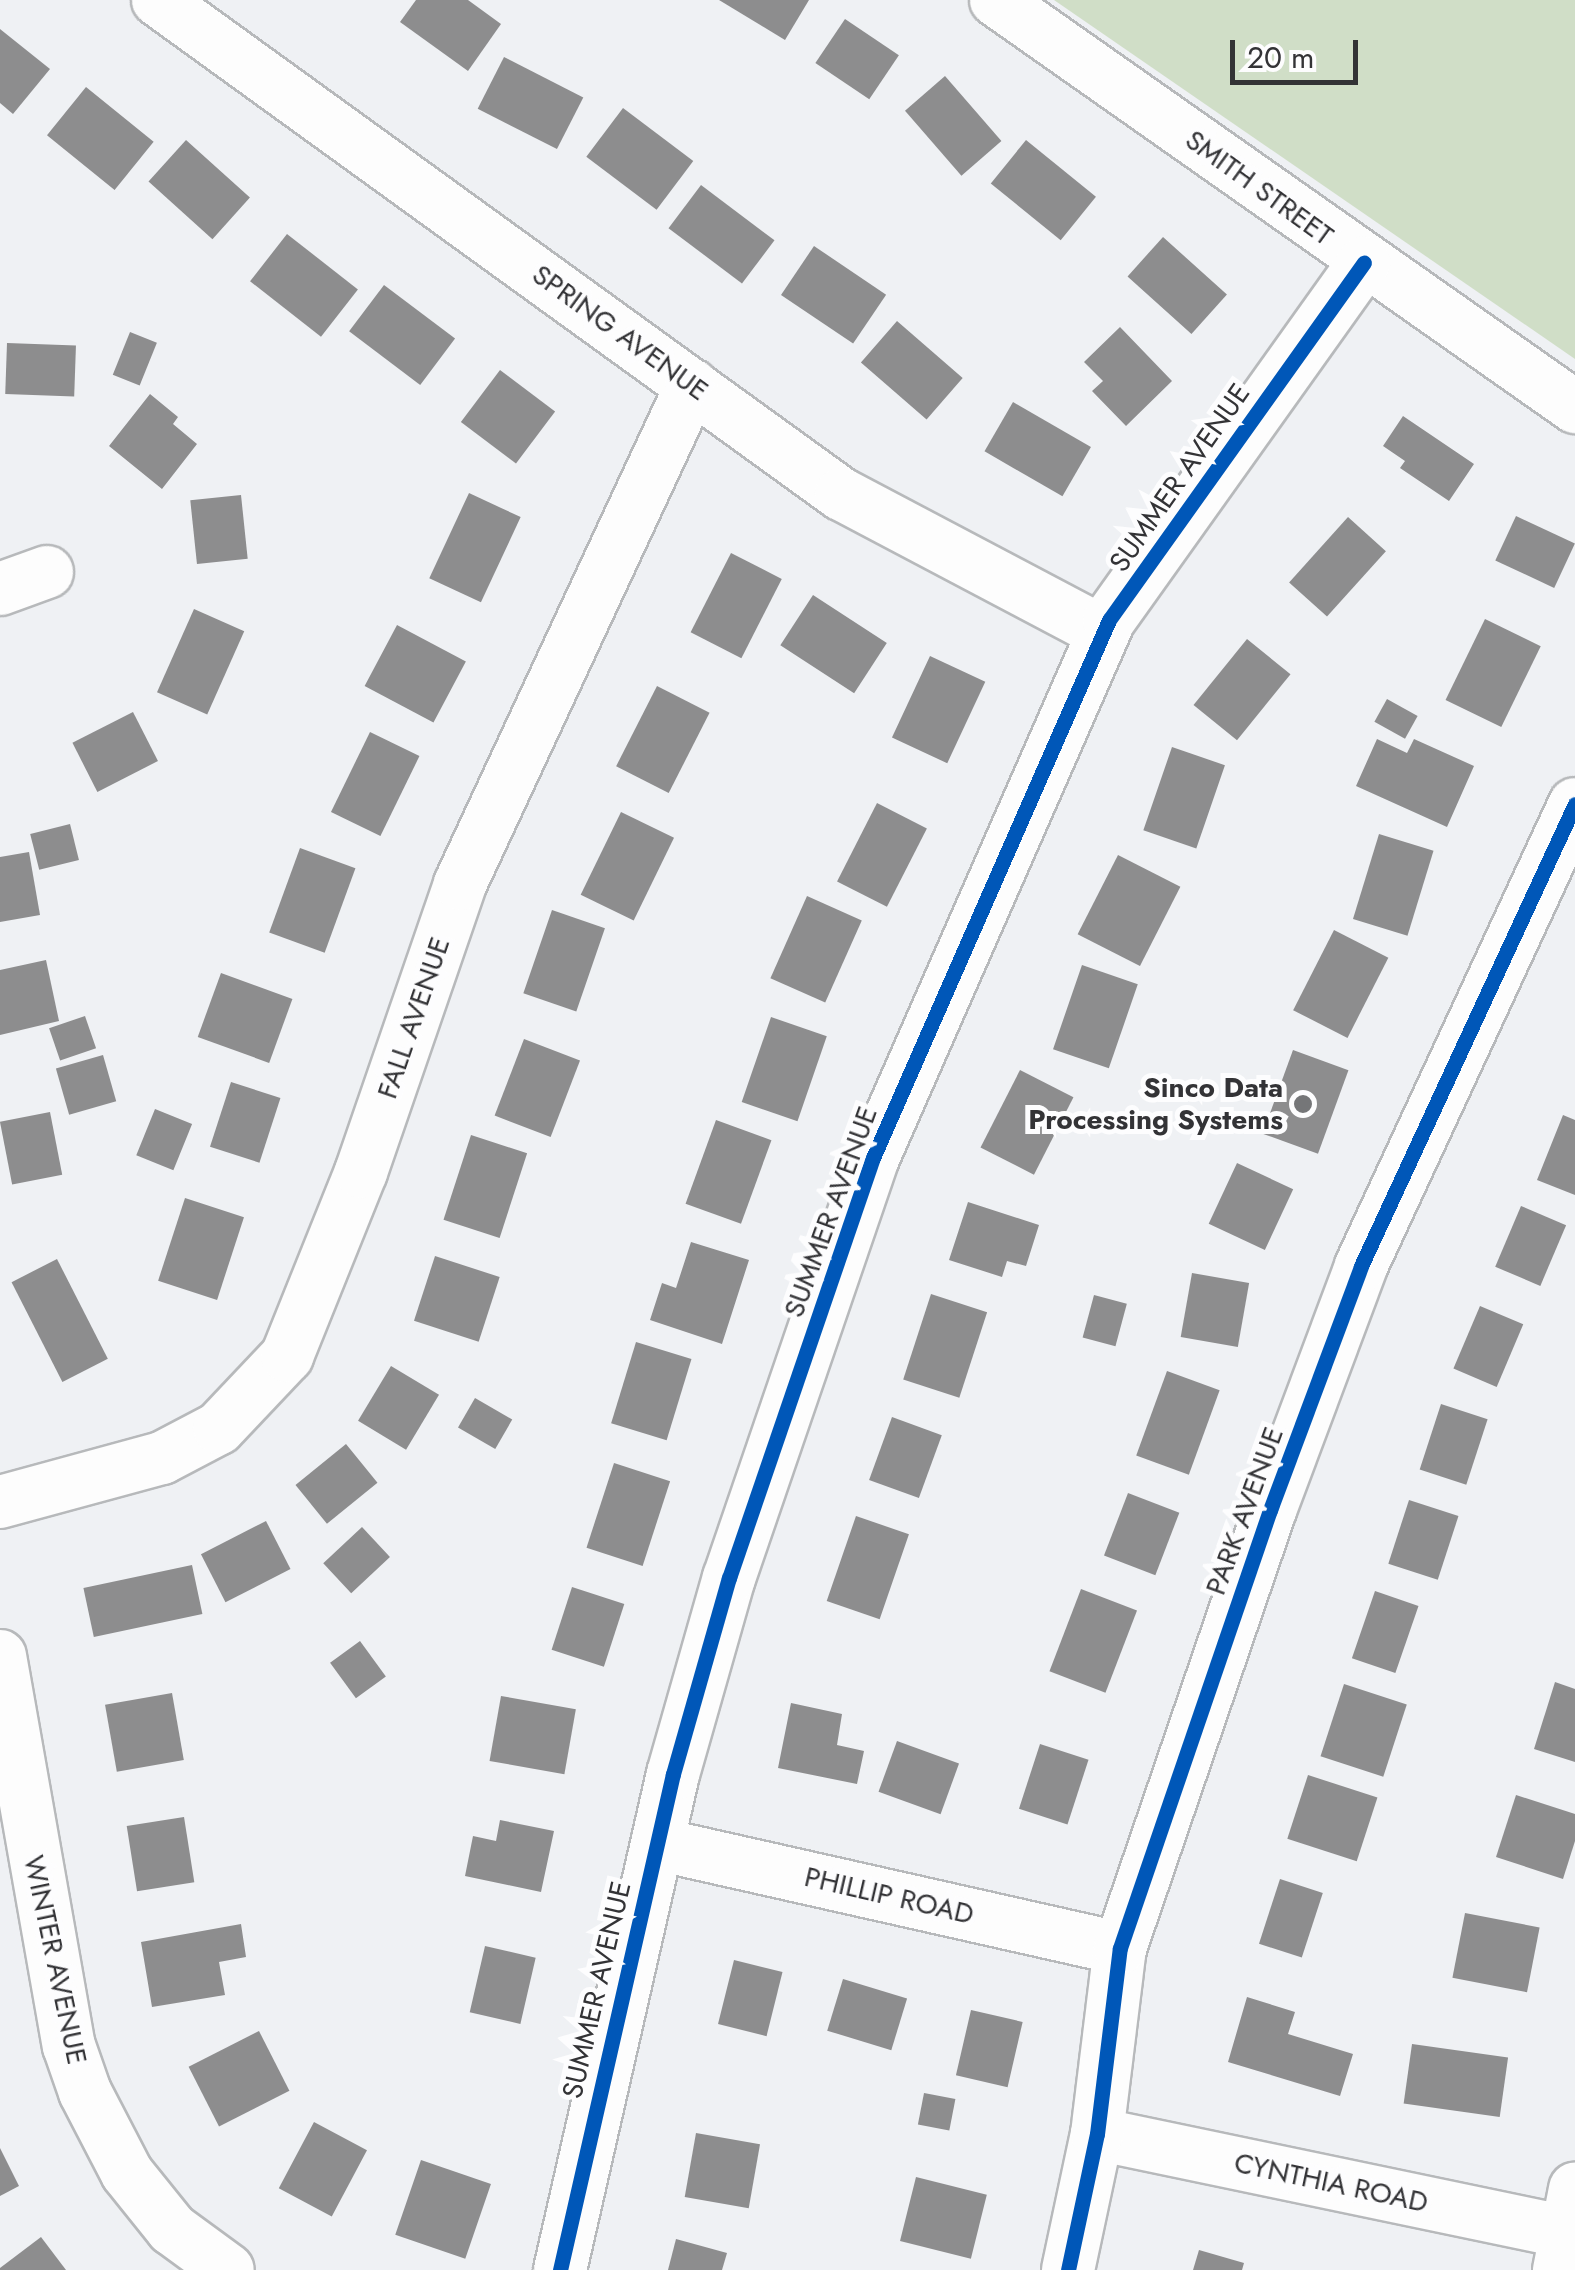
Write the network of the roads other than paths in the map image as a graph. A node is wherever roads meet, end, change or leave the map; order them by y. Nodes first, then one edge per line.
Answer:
1 (158, 0) edge
2 (996, 0) edge
3 (1364, 263) junction
4 (692, 384) junction
5 (1575, 407) edge
6 (1103, 632) junction
7 (1575, 804) edge
8 (0, 1502) edge
9 (0, 1656) edge
10 (657, 1844) junction
11 (22, 1917) edge
12 (1120, 1948) junction
13 (1096, 2134) junction
14 (1567, 2231) edge
15 (228, 2270) edge
16 (560, 2270) edge
17 (1068, 2270) edge

1 - 4 street, SPRING AVENUE
2 - 3 street, SMITH STREET
3 - 5 street, SMITH STREET
3 - 6 street, SUMMER AVENUE
4 - 6 street, SPRING AVENUE
4 - 8 street, FALL AVENUE
6 - 10 street, SUMMER AVENUE
7 - 12 street, PARK AVENUE
9 - 11 street, WINTER AVENUE
10 - 12 street, PHILLIP ROAD
10 - 16 street, SUMMER AVENUE
11 - 15 street, WINTER AVENUE
12 - 13 street, PARK AVENUE
13 - 14 street, CYNTHIA ROAD
13 - 17 street, PARK AVENUE

